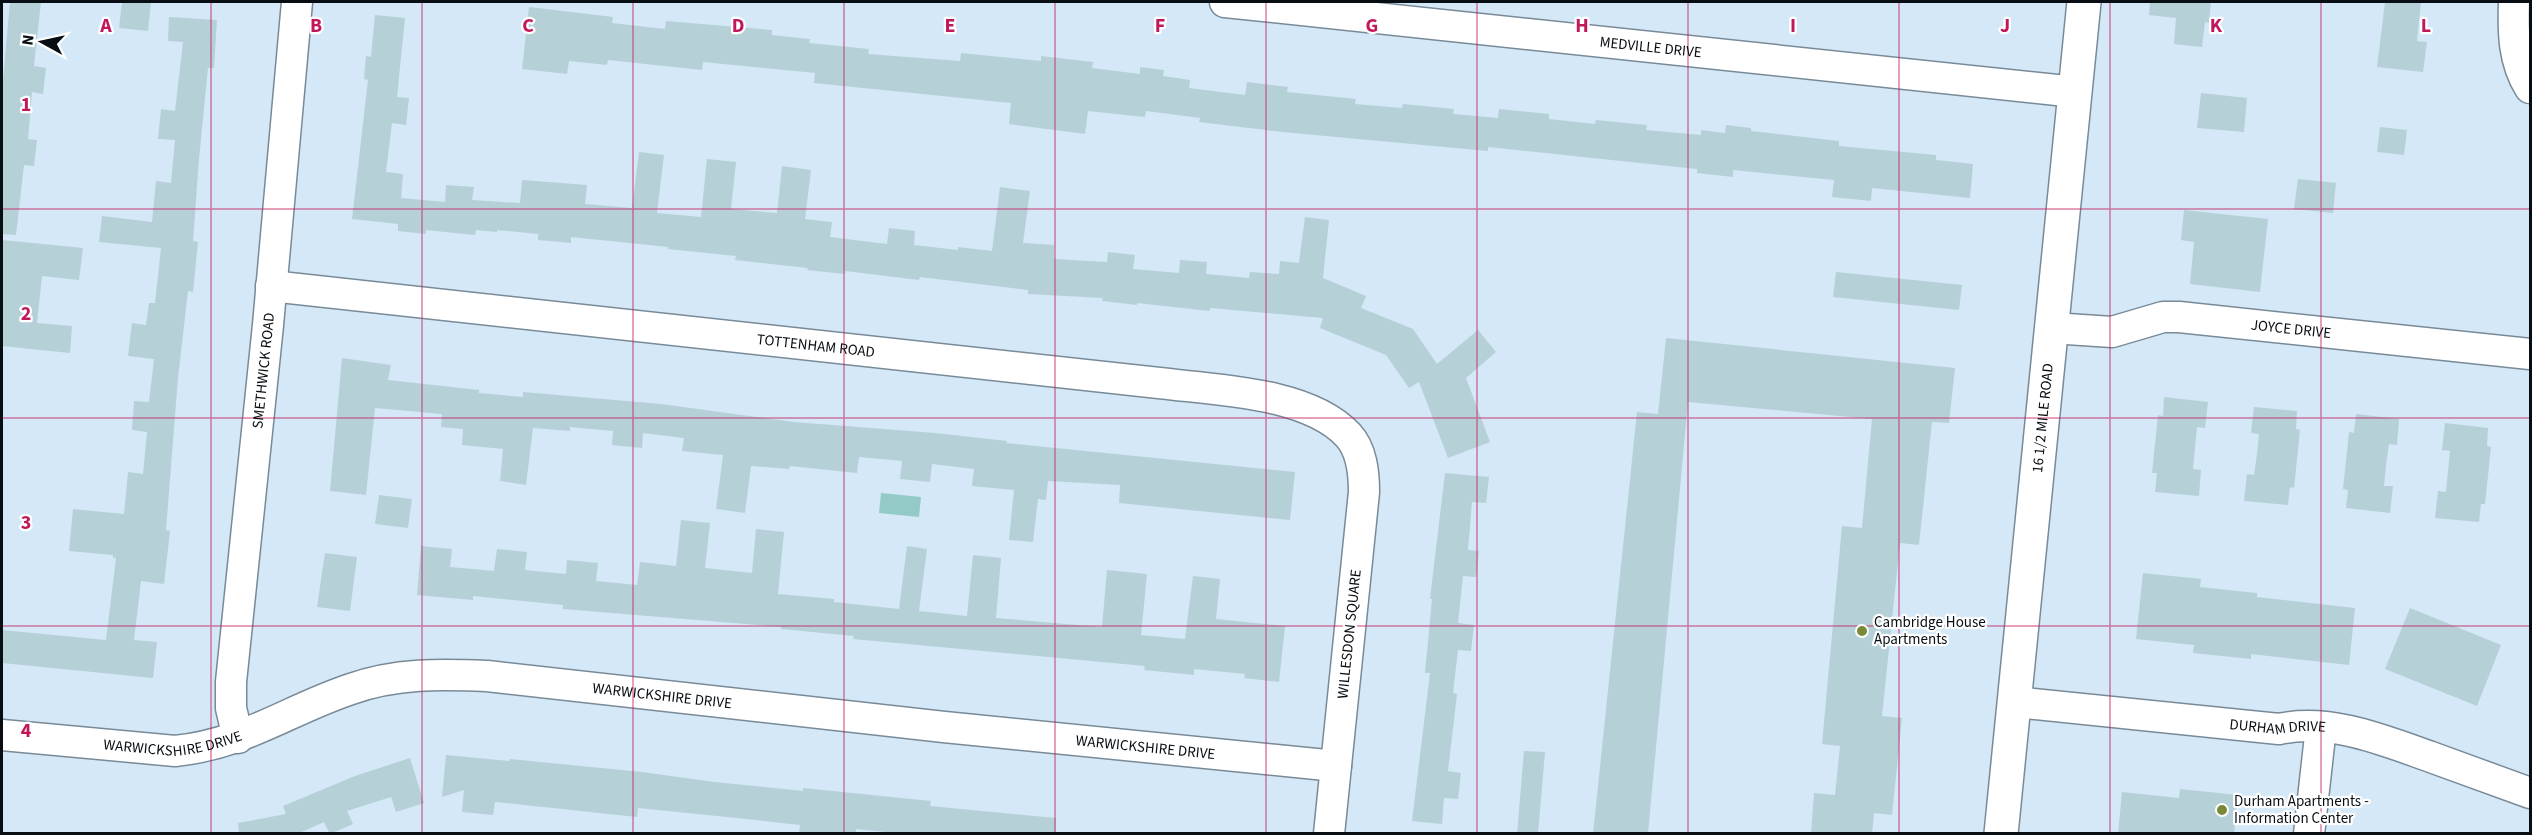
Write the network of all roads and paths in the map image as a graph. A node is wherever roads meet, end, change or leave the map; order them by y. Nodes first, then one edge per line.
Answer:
1 (297, 2) edge
2 (1225, 2) edge
3 (2084, 2) edge
4 (2514, 2) edge
5 (2530, 88) edge
6 (2076, 92) junction
7 (271, 286) junction
8 (2052, 328) junction
9 (2530, 354) edge
10 (1350, 436) joint
11 (2014, 702) junction
12 (2321, 727) junction
13 (2, 735) edge
14 (238, 738) junction
15 (1336, 766) junction
16 (2530, 793) edge
17 (1329, 834) edge
18 (2001, 834) edge
19 (2309, 834) edge

1 - 7 street, SMETHWICK ROAD
2 - 6 street, MEDVILLE DRIVE
3 - 6 street, 16 1/2 MILE ROAD
4 - 5 street
6 - 8 street, 16 1/2 MILE ROAD
7 - 10 street, TOTTENHAM ROAD
7 - 14 street, SMETHWICK ROAD
8 - 9 street, JOYCE DRIVE
8 - 11 street, 16 1/2 MILE ROAD
10 - 15 street, WILLESDON SQUARE
11 - 12 street, DURHAM DRIVE
11 - 18 street, 16 1/2 MILE ROAD
12 - 16 street, DURHAM DRIVE
12 - 19 street
13 - 14 street, WARWICKSHIRE DRIVE
14 - 15 street, WARWICKSHIRE DRIVE
15 - 17 street, WILLESDON SQUARE

